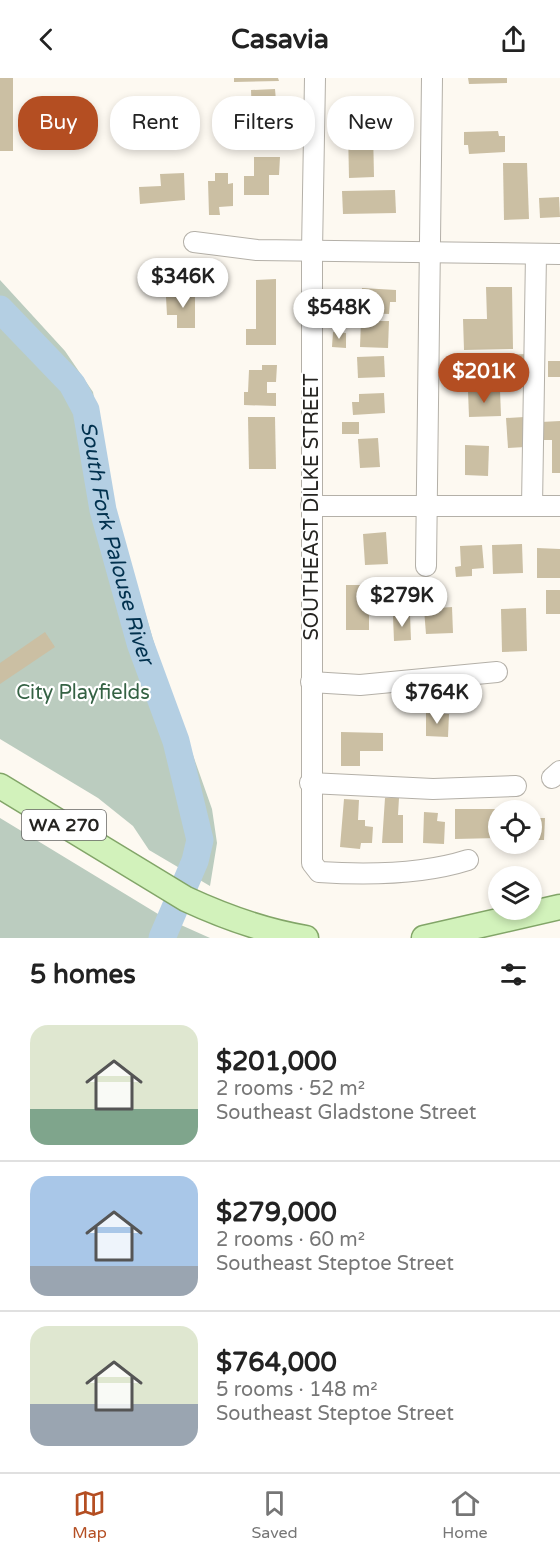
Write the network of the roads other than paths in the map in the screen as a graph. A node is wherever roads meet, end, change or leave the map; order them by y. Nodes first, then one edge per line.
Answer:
1 (315, 78) edge
2 (432, 78) edge
3 (194, 242) dead end
4 (312, 251) junction
5 (432, 253) junction
6 (536, 254) junction
7 (560, 254) edge
8 (311, 506) junction
9 (427, 506) junction
10 (532, 506) junction
11 (560, 506) edge
12 (426, 566) dead end
13 (497, 672) dead end
14 (311, 682) junction
15 (310, 783) junction
16 (0, 786) edge
17 (516, 786) dead end
18 (468, 860) dead end
19 (560, 907) edge
20 (483, 932) edge
21 (306, 938) edge
22 (424, 938) edge

1 - 4 street, SOUTHEAST DILKE STREET
2 - 5 street
3 - 4 street
4 - 5 street
4 - 8 street, SOUTHEAST DILKE STREET
5 - 6 street
5 - 9 street
6 - 7 street
6 - 10 street
8 - 9 street
8 - 14 street, SOUTHEAST DILKE STREET
9 - 10 street
9 - 12 street
10 - 11 street
13 - 14 street
14 - 15 street, SOUTHEAST DILKE STREET
15 - 17 street
15 - 18 street, SOUTHEAST DILKE STREET
16 - 21 main road, WA 270
19 - 20 main road
20 - 22 main road

